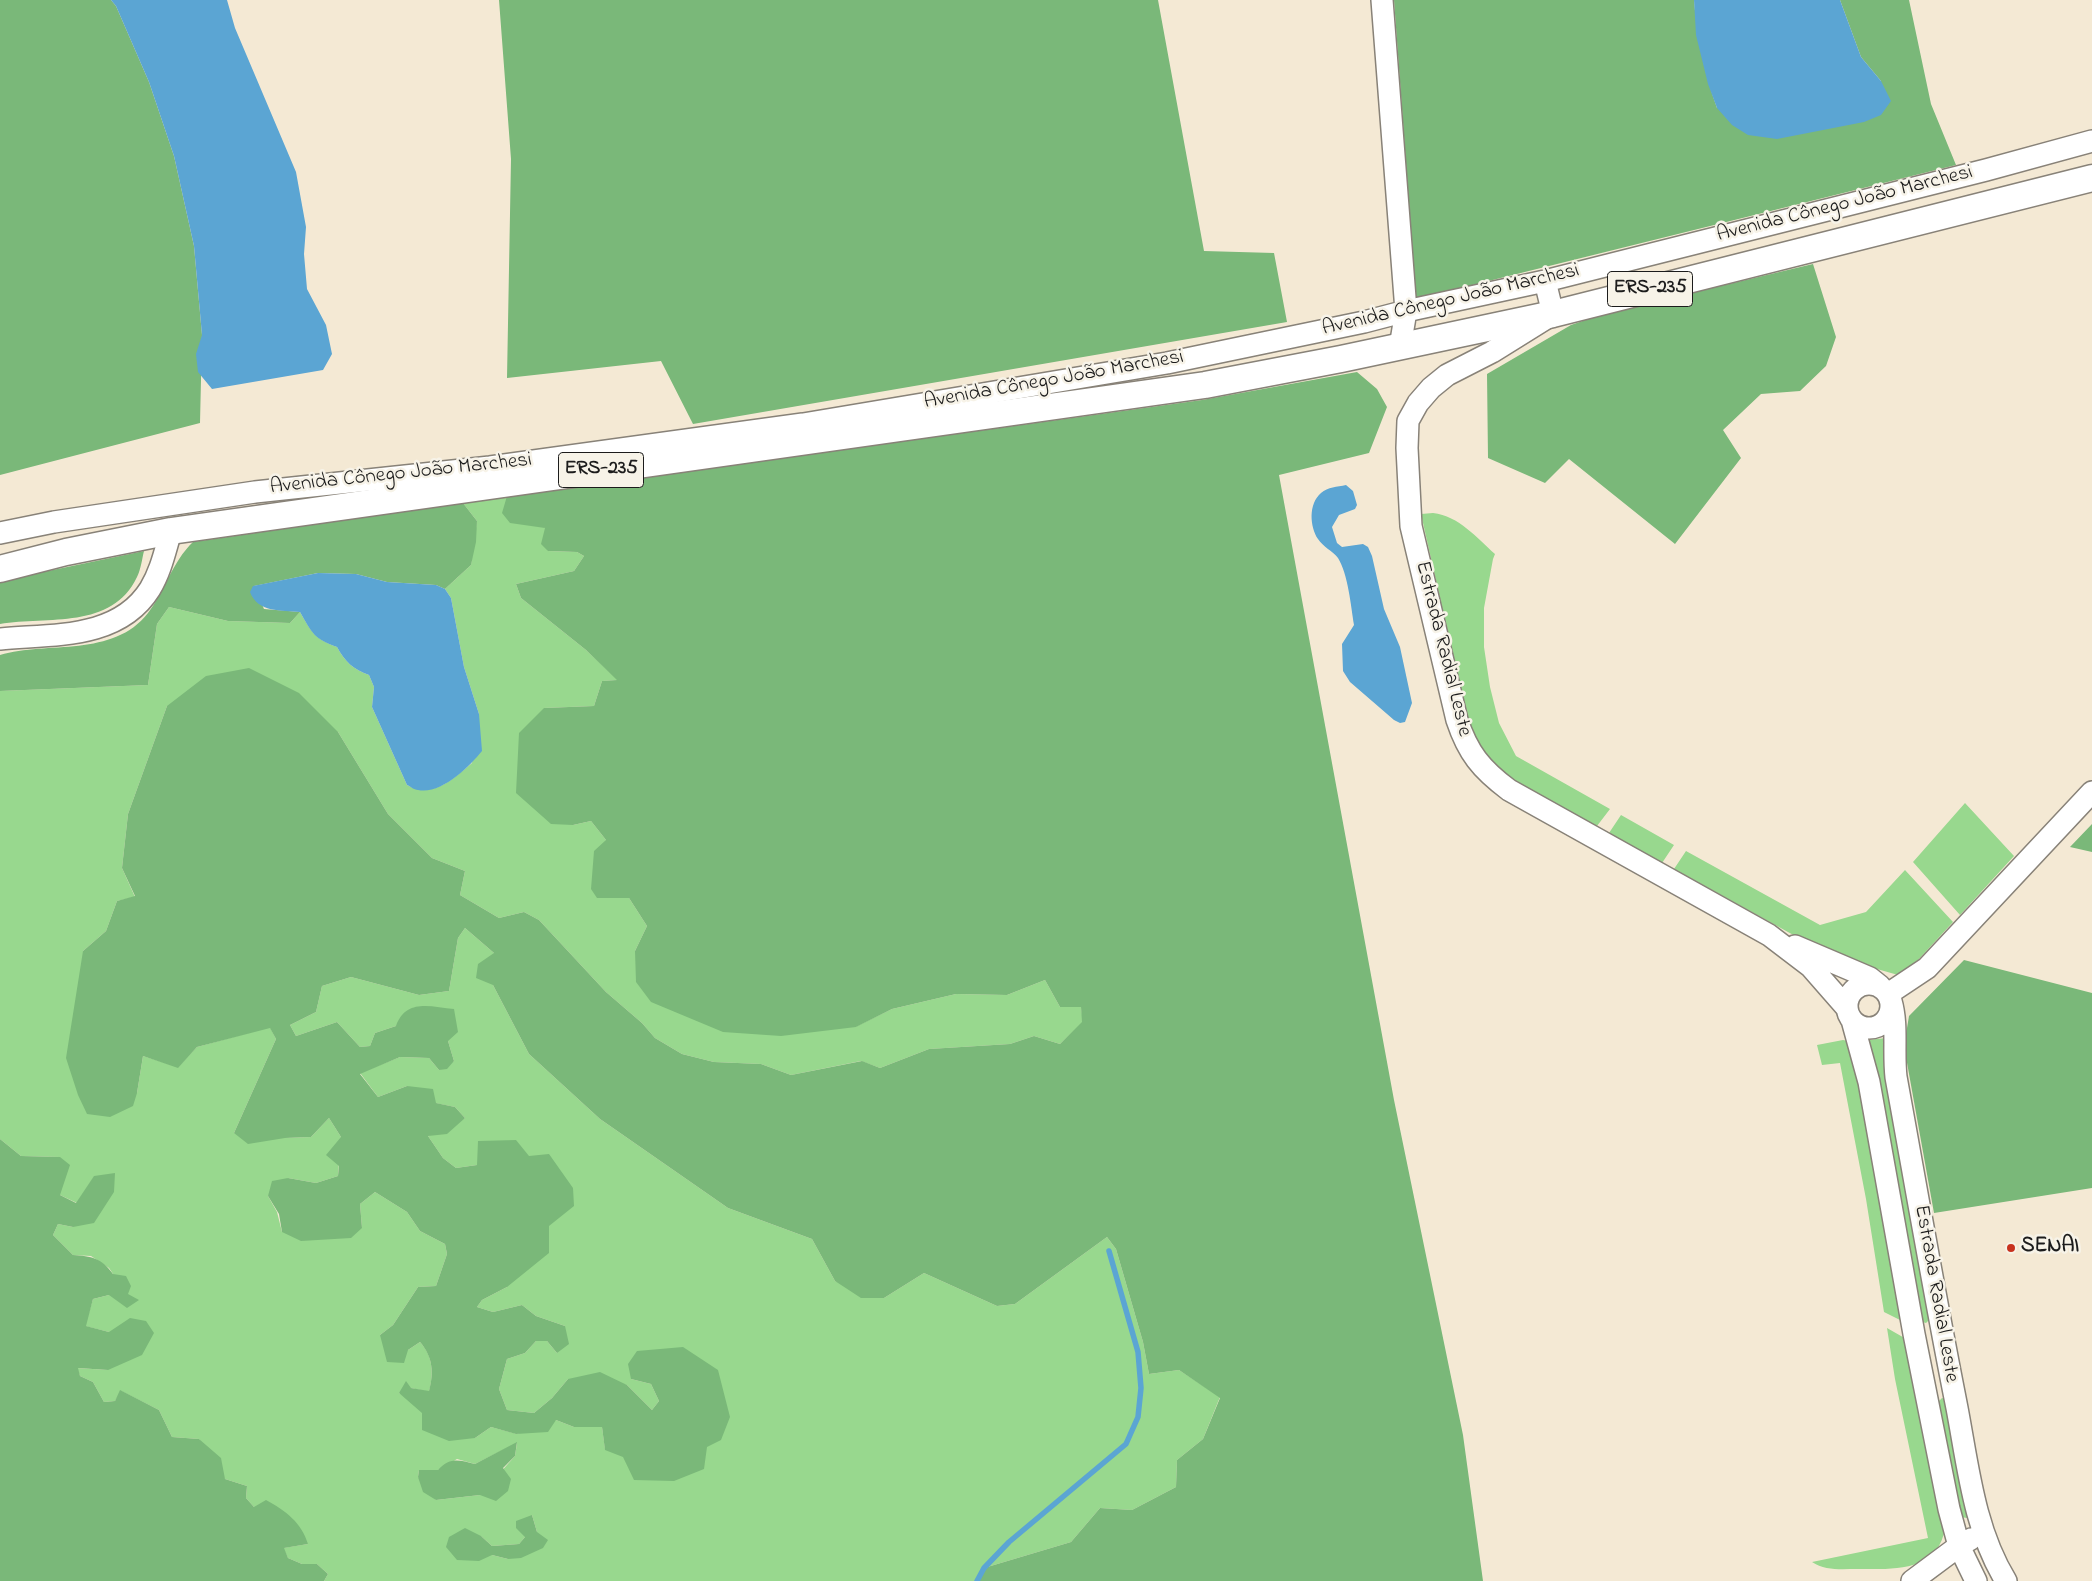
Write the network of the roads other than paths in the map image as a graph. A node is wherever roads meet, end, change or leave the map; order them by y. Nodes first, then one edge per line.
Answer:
1 (1382, 0) edge
2 (2092, 141) edge
3 (2092, 178) edge
4 (1545, 281) junction
5 (1406, 311) junction
6 (1553, 314) junction
7 (1400, 346) junction
8 (171, 531) junction
9 (0, 533) edge
10 (0, 569) edge
11 (0, 639) edge
12 (2092, 792) edge
13 (1770, 935) junction
14 (1887, 994) junction
15 (1849, 1014) junction
16 (1983, 1534) junction
17 (1959, 1546) junction
18 (1912, 1581) edge
19 (1976, 1581) edge
20 (2006, 1581) edge

1 - 5 street
2 - 4 street, Avenida Cônego João Marchesi
3 - 6 main road, ERS-235
4 - 5 street, Avenida Cônego João Marchesi
4 - 6 street
5 - 7 street
5 - 9 street, Avenida Cônego João Marchesi
6 - 7 main road, ERS-235
6 - 13 street, Estrada Radial Leste
7 - 8 main road, ERS-235
8 - 10 main road, ERS-235
8 - 11 street
12 - 14 street
13 - 14 street
13 - 15 street, Estrada Radial Leste
14 - 15 street
14 - 15 street
14 - 16 street, Estrada Radial Leste
15 - 17 street, Estrada Radial Leste
16 - 17 street
16 - 20 street, Estrada Radial Leste
17 - 18 street
17 - 19 street, Estrada Radial Leste

